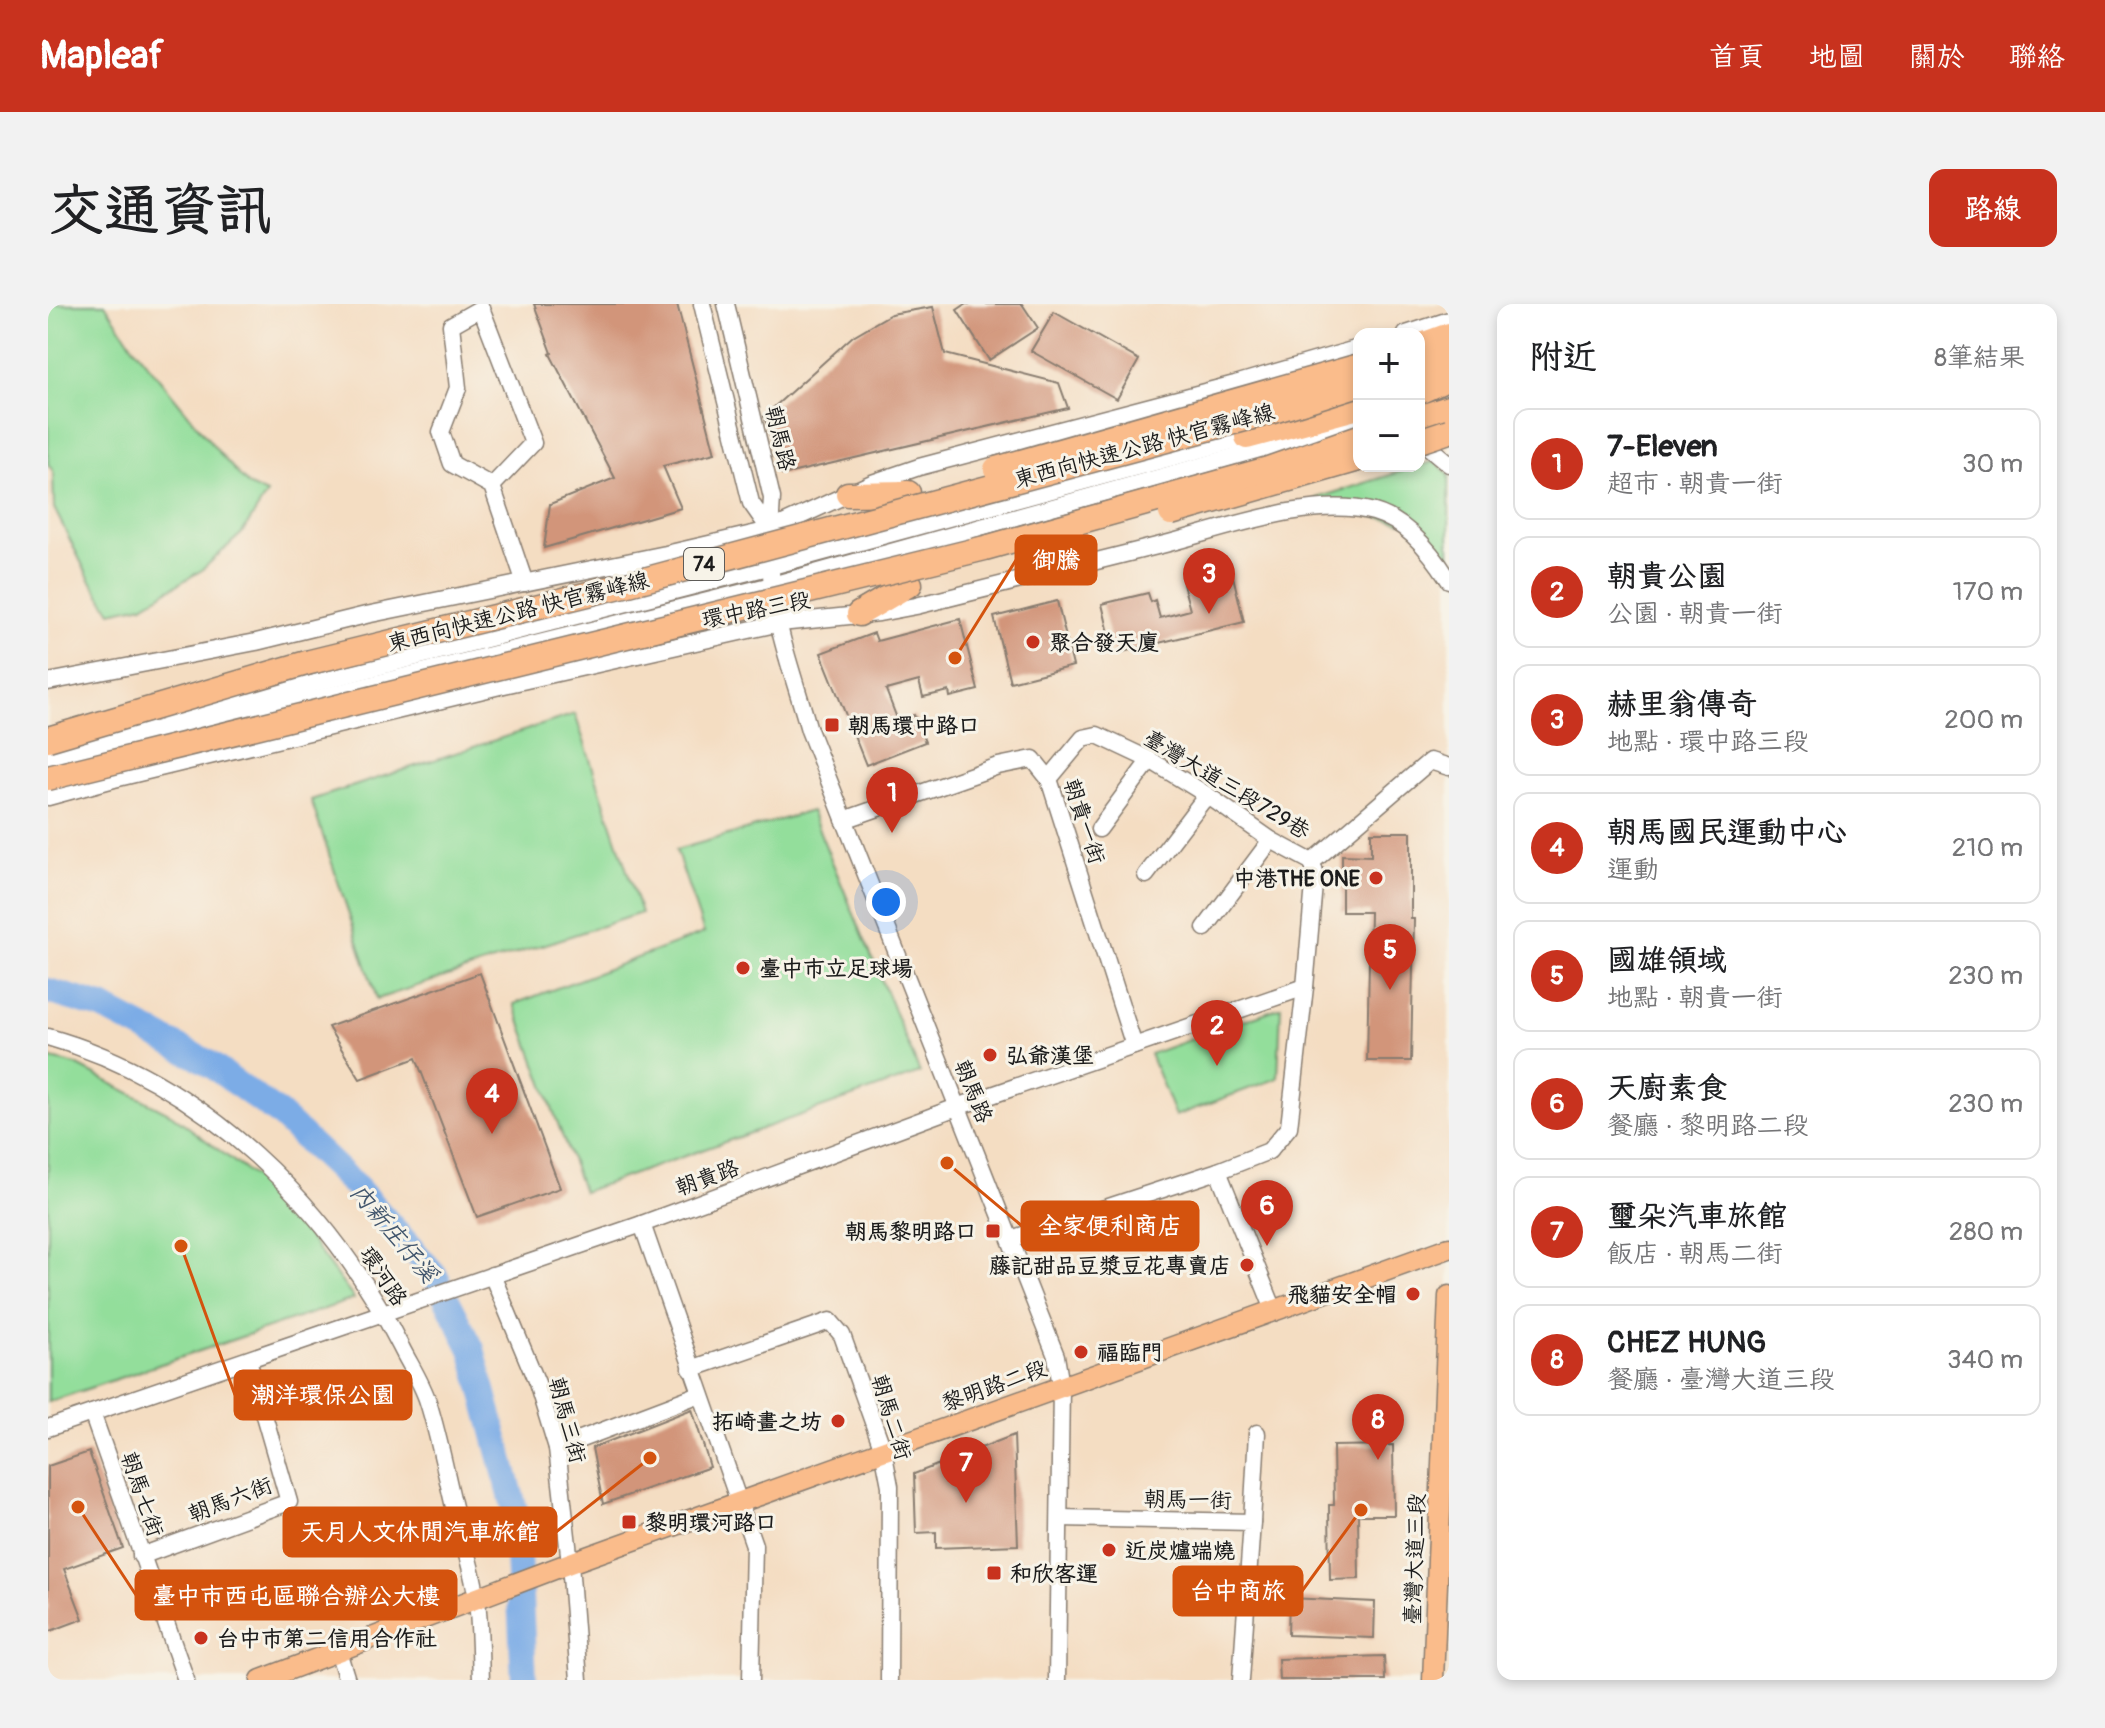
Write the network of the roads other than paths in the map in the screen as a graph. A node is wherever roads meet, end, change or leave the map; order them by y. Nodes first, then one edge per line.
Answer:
1 (702, 304) edge
2 (726, 304) edge
3 (1449, 320) edge
4 (1424, 328) edge
5 (1449, 335) edge
6 (1425, 344) edge
7 (1353, 350) edge
8 (1449, 357) edge
9 (1425, 364) edge
10 (1353, 368) edge
11 (1449, 378) edge
12 (1235, 384) junction
13 (1353, 386) edge
14 (1425, 389) edge
15 (1449, 408) edge
16 (1353, 409) edge
17 (1425, 416) edge
18 (1353, 423) edge
19 (1449, 431) edge
20 (1425, 438) edge
21 (1353, 439) edge
22 (1249, 445) junction
23 (1425, 445) edge
24 (1353, 461) edge
25 (1449, 464) edge
26 (492, 486) junction
27 (848, 494) junction
28 (1265, 517) junction
29 (770, 530) junction
30 (772, 566) junction
31 (1449, 580) edge
32 (525, 583) junction
33 (772, 585) junction
34 (859, 614) junction
35 (780, 623) junction
36 (48, 682) edge
37 (101, 726) junction
38 (48, 731) edge
39 (48, 739) edge
40 (48, 751) edge
41 (1150, 760) junction
42 (48, 765) edge
43 (99, 765) junction
44 (1449, 767) edge
45 (48, 778) edge
46 (1049, 779) junction
47 (48, 790) edge
48 (1207, 795) junction
49 (48, 797) edge
50 (844, 820) junction
51 (1099, 829) dead end
52 (1271, 840) junction
53 (1312, 862) junction
54 (1146, 875) dead end
55 (1205, 928) dead end
56 (1305, 987) junction
57 (48, 1037) edge
58 (1134, 1046) junction
59 (957, 1107) junction
60 (1218, 1171) junction
61 (642, 1224) junction
62 (1011, 1239) junction
63 (1449, 1248) edge
64 (492, 1275) junction
65 (1449, 1296) edge
66 (1274, 1310) junction
67 (384, 1313) junction
68 (248, 1360) junction
69 (691, 1369) junction
70 (1061, 1386) junction
71 (700, 1394) junction
72 (92, 1413) junction
73 (48, 1428) edge
74 (1257, 1433) dead end
75 (557, 1448) junction
76 (883, 1450) junction
77 (737, 1502) junction
78 (1060, 1518) junction
79 (1252, 1522) junction
80 (141, 1556) junction
81 (563, 1566) junction
82 (482, 1597) junction
83 (338, 1651) junction
84 (186, 1680) edge
85 (261, 1680) edge
86 (347, 1680) edge
87 (481, 1680) edge
88 (579, 1680) edge
89 (751, 1680) edge
90 (889, 1680) edge
91 (1057, 1680) edge
92 (1241, 1680) edge
93 (1433, 1680) edge

1 - 29 street, 朝馬路
2 - 29 street, 朝馬路
3 - 4 street
5 - 6 highway
7 - 12 street
8 - 9 highway
10 - 27 highway, bridge
11 - 14 highway
12 - 22 street
12 - 27 street
13 - 37 highway, 東西向快速公路 快官霧峰線 / 74, bridge
15 - 17 highway
16 - 22 highway
18 - 22 street, 環中路三段
19 - 20 highway, bridge
21 - 43 highway, 74, bridge
22 - 28 street
22 - 30 street, 環中路三段
22 - 33 street, 環中路三段
23 - 25 street
24 - 34 highway, bridge
26 - 26 street
26 - 32 street
27 - 29 street
28 - 31 street, 環中路三段
28 - 34 street, 環中路三段
29 - 30 street, 朝馬路
29 - 32 street
30 - 33 street, 朝馬路
30 - 40 street, 環中路三段
32 - 36 street
33 - 35 street, 朝馬路
33 - 42 street, 環中路三段
34 - 35 street, 環中路三段
35 - 49 street, 環中路三段
35 - 50 street, 朝馬路
37 - 38 highway, bridge
37 - 39 highway, 東西向快速公路 快官霧峰線 / 74, bridge
41 - 46 street, 臺灣大道三段729巷
41 - 48 street, 臺灣大道三段729巷
41 - 51 street
43 - 45 highway, 74, bridge
43 - 47 highway
44 - 53 street, 臺灣大道三段729巷
46 - 50 street, 朝貴一街
46 - 58 street, 朝貴一街
48 - 52 street, 臺灣大道三段729巷
48 - 54 street
50 - 59 street, 朝馬路
52 - 53 street, 臺灣大道三段729巷
52 - 55 street
53 - 56 street
56 - 58 street
56 - 60 street
57 - 67 street, 環河路
58 - 59 street
59 - 61 street, 朝貴路
59 - 62 street, 朝馬路
60 - 62 street
60 - 66 street
61 - 64 street, 朝貴路
61 - 69 street
62 - 70 street, 朝馬路
63 - 66 main road, 黎明路二段
64 - 67 street, 朝貴路
64 - 75 street, 朝馬三街
65 - 93 main road, 臺灣大道三段
66 - 70 main road, 黎明路二段
67 - 68 street
67 - 82 street, 環河路
68 - 72 street
68 - 80 street, 朝馬六街
69 - 71 street
69 - 76 street, 朝馬二街
70 - 76 main road, 黎明路二段
70 - 78 street, 朝馬路
71 - 75 street
71 - 77 street
72 - 73 street
72 - 80 street, 朝馬七街
74 - 79 street
75 - 81 street, 朝馬三街
76 - 77 main road, 黎明路二段
76 - 90 street, 朝馬二街
77 - 81 main road, 黎明路二段
77 - 89 street
78 - 79 street, 朝馬一街
78 - 91 street, 朝馬路
79 - 92 street, 朝馬一街
80 - 84 street, 朝馬七街
81 - 82 main road, 黎明路二段
81 - 88 street, 朝馬三街
82 - 83 main road
82 - 87 street, 環河路
83 - 85 main road
83 - 86 street

